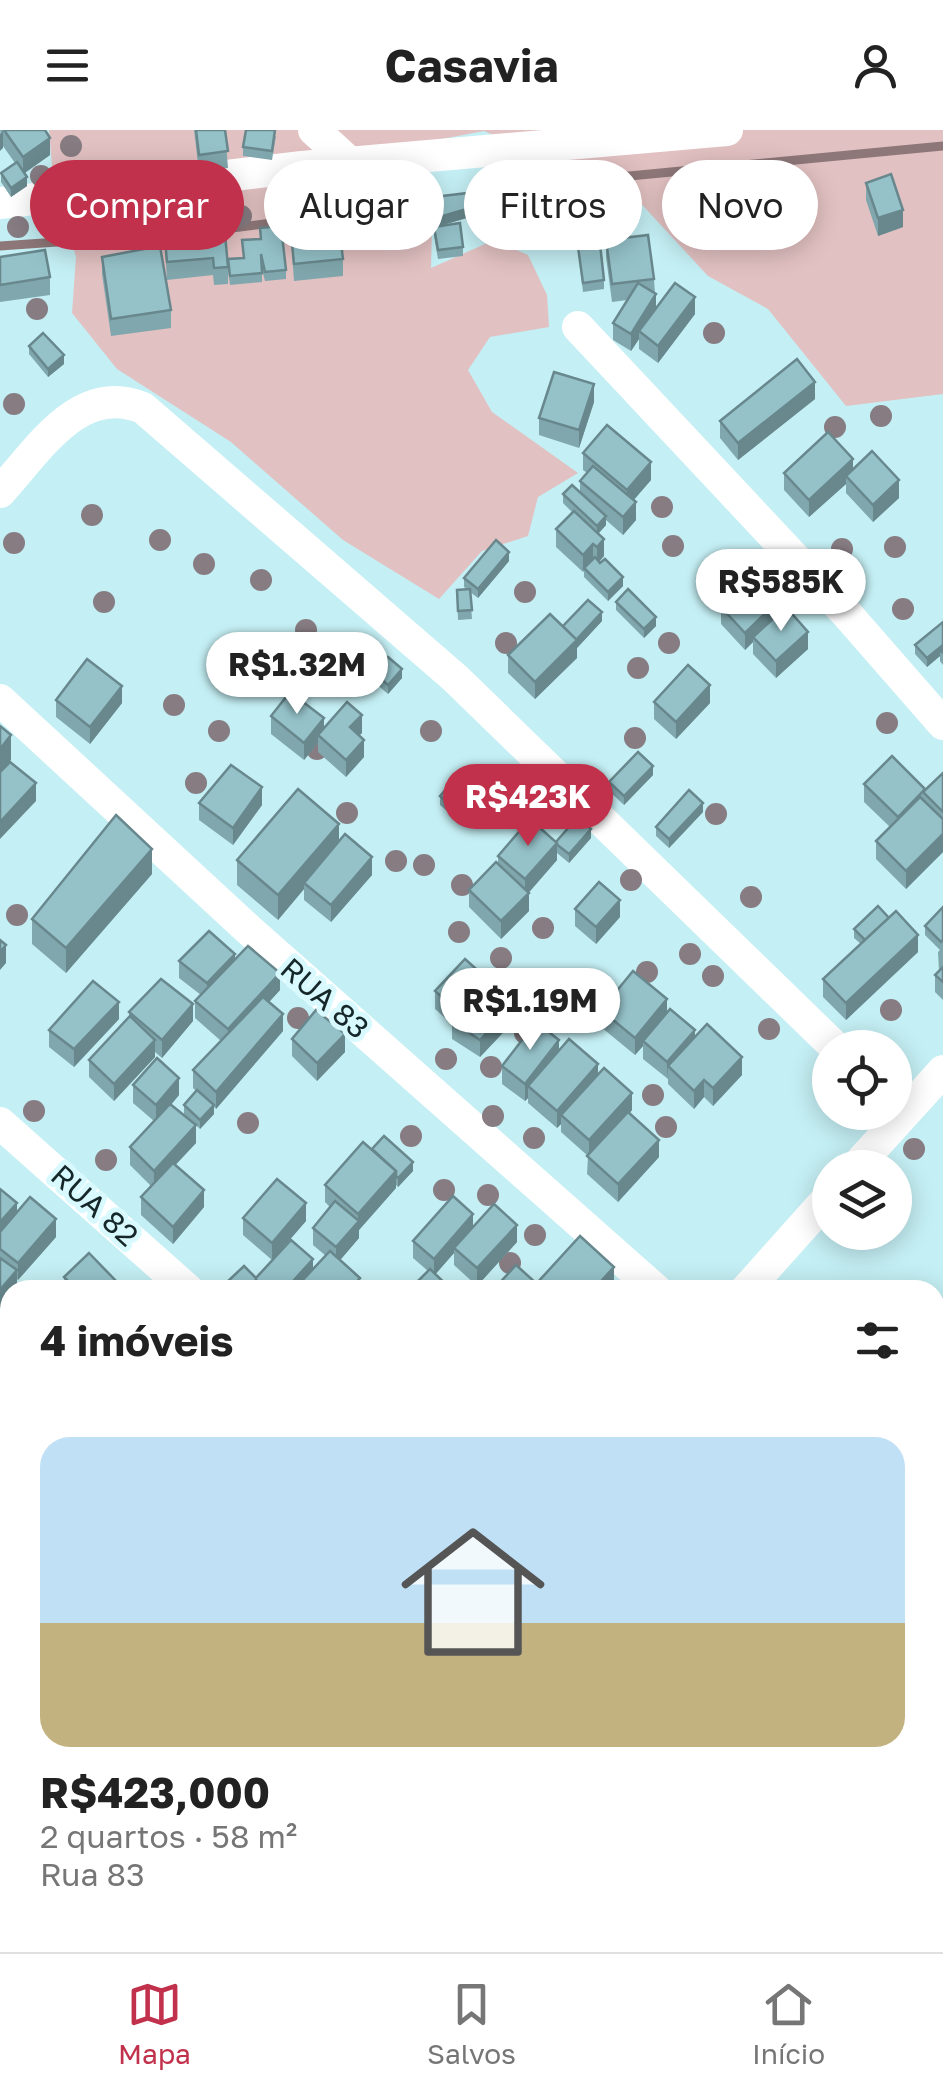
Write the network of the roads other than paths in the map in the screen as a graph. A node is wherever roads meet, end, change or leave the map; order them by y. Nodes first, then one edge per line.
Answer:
1 (314, 130) edge
2 (727, 130) edge
3 (347, 160) edge
4 (384, 160) edge
5 (264, 173) edge
6 (0, 203) edge
7 (578, 327) dead end
8 (0, 492) edge
9 (0, 700) edge
10 (943, 724) edge
11 (817, 1030) edge
12 (943, 1071) edge
13 (912, 1098) edge
14 (0, 1122) edge
15 (812, 1216) edge
16 (177, 1280) edge
17 (645, 1280) edge
18 (755, 1280) edge

1 - 3 street
2 - 4 street
5 - 6 street
7 - 10 street
8 - 11 street
9 - 17 street, RUA 83
12 - 13 street
14 - 16 street, RUA 82
15 - 18 street

